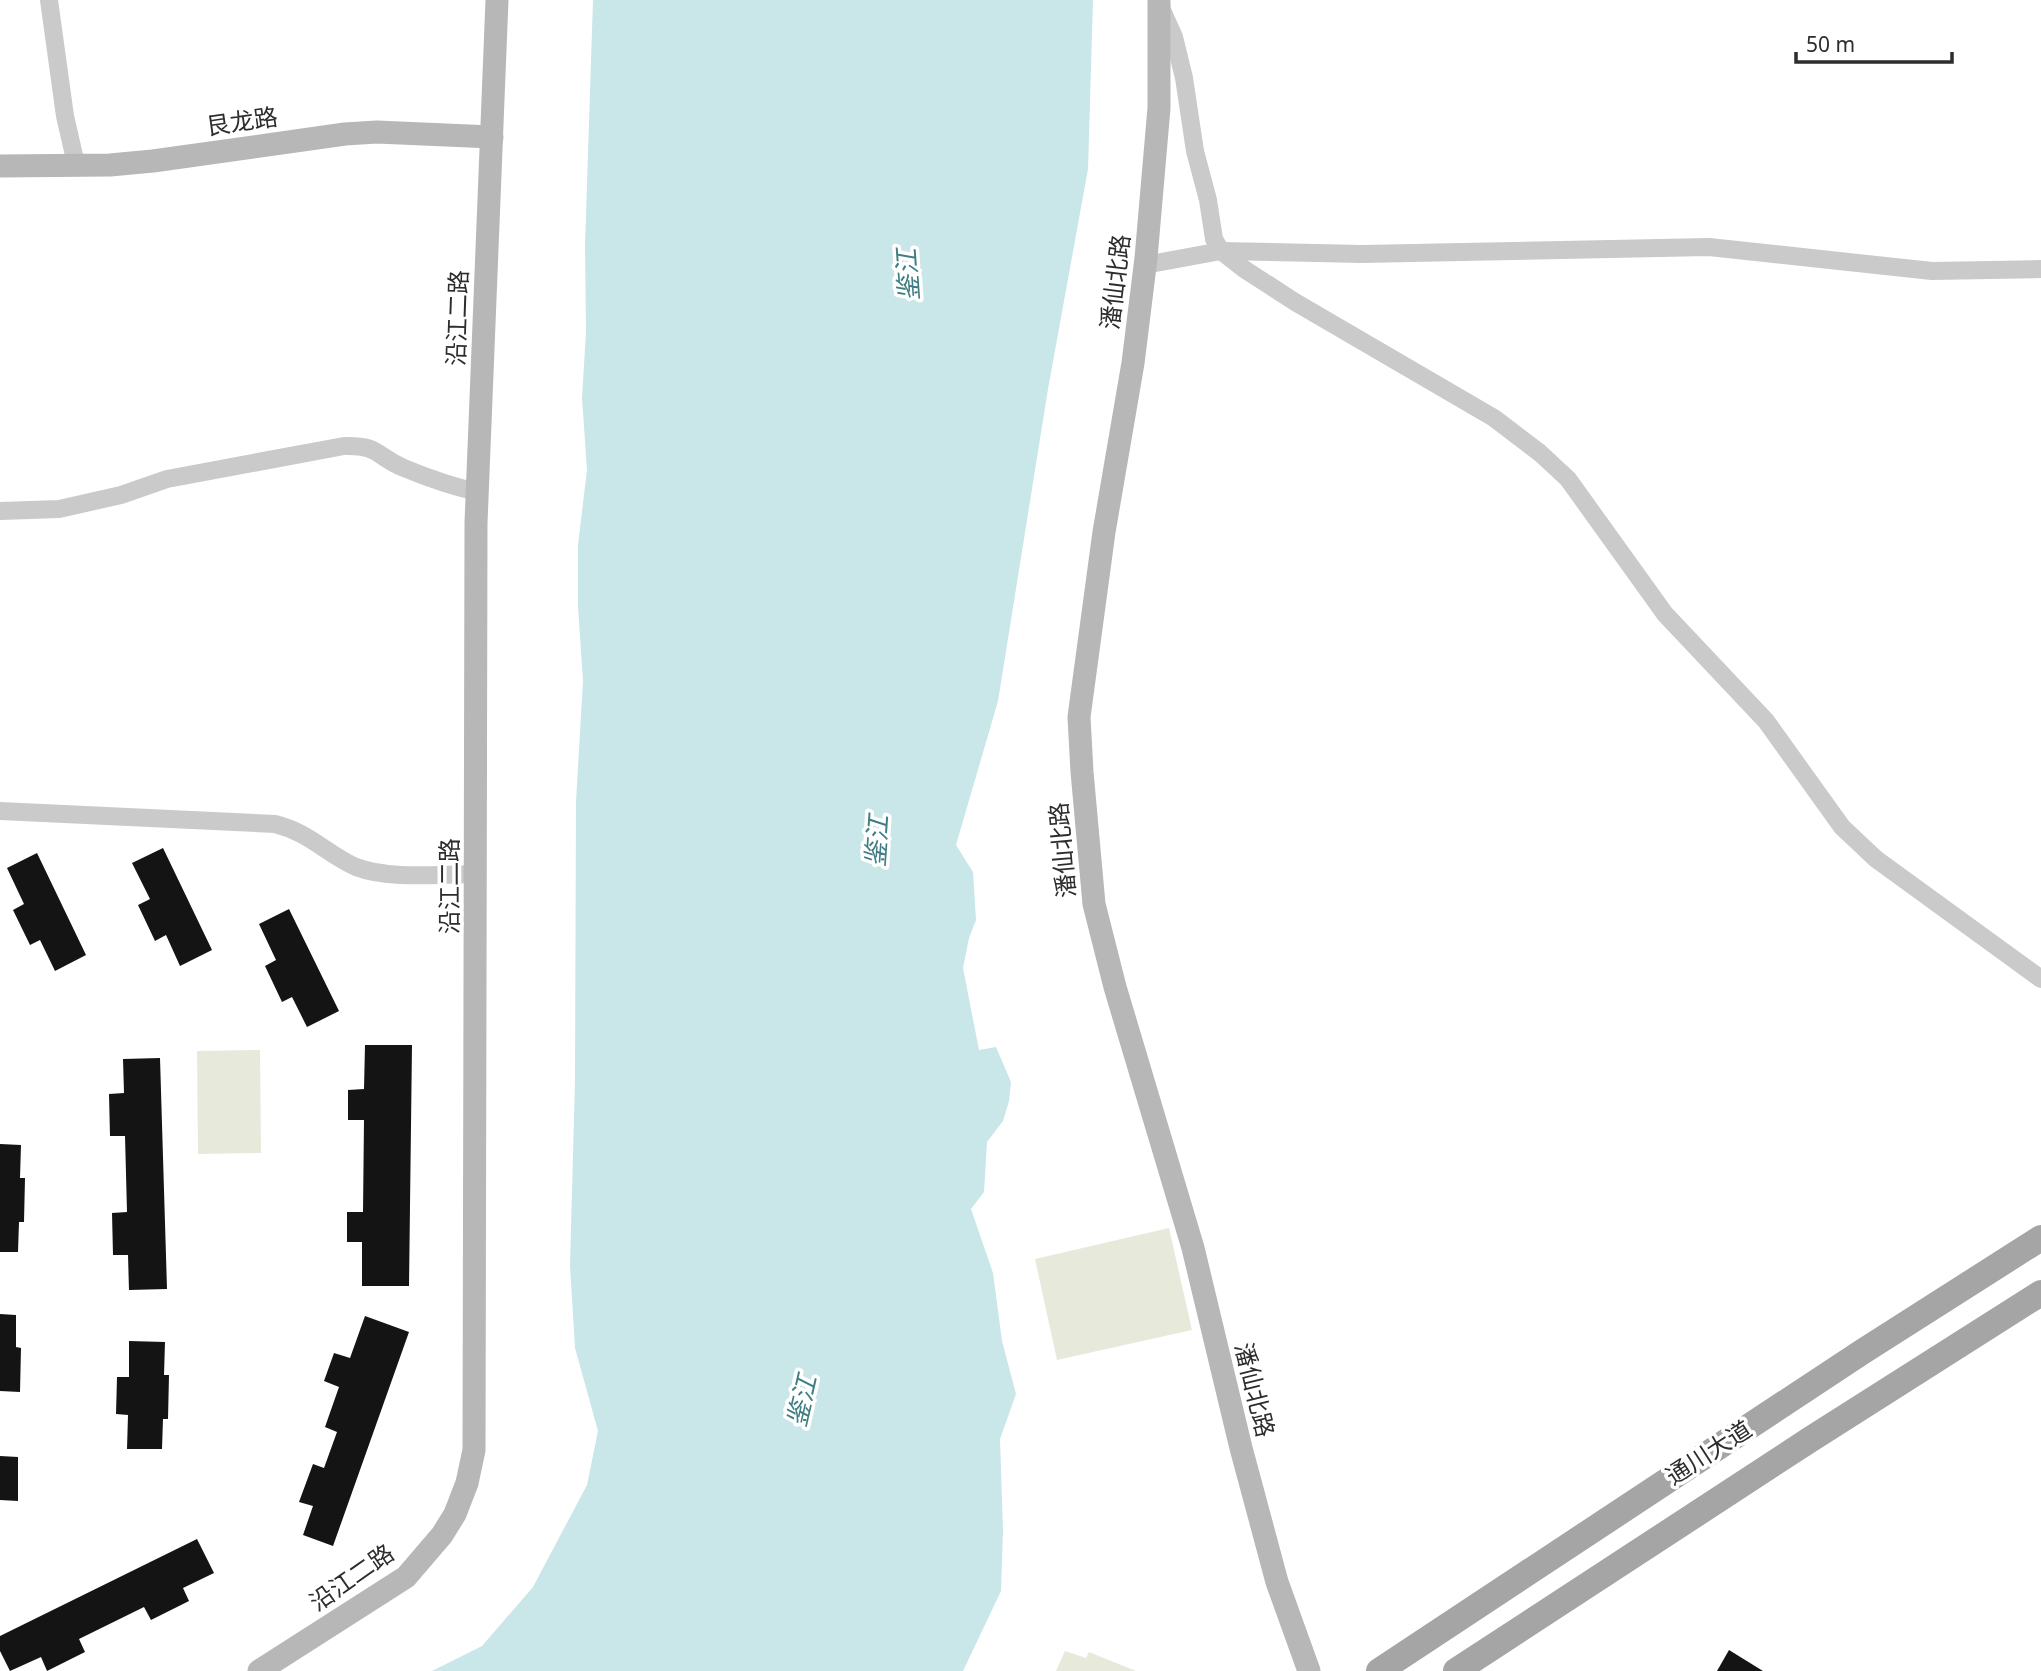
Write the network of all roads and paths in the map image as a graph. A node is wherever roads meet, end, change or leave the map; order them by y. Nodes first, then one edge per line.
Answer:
1 (49, 0) edge
2 (497, 0) edge
3 (1160, 2) edge
4 (492, 137) junction
5 (76, 164) junction
6 (0, 166) edge
7 (1221, 251) junction
8 (1145, 265) junction
9 (2041, 269) edge
10 (477, 492) junction
11 (0, 511) edge
12 (0, 811) edge
13 (476, 874) junction
14 (2041, 979) edge
15 (2041, 1238) edge
16 (2041, 1293) edge
17 (259, 1671) edge
18 (1309, 1671) edge
19 (1379, 1671) edge
20 (1455, 1671) edge

1 - 5 street
2 - 4 street, 沿江二路
3 - 7 street
3 - 8 street, 潘仙北路
4 - 5 street, 艮龙路
4 - 10 street, 沿江二路
5 - 6 street, 艮龙路
7 - 8 street
7 - 9 street
7 - 14 street
8 - 18 street, 潘仙北路
10 - 11 street
10 - 13 street, 沿江二路
12 - 13 street
13 - 17 street, 沿江二路
15 - 19 main road, 通川大道
16 - 20 main road, 通川大道

